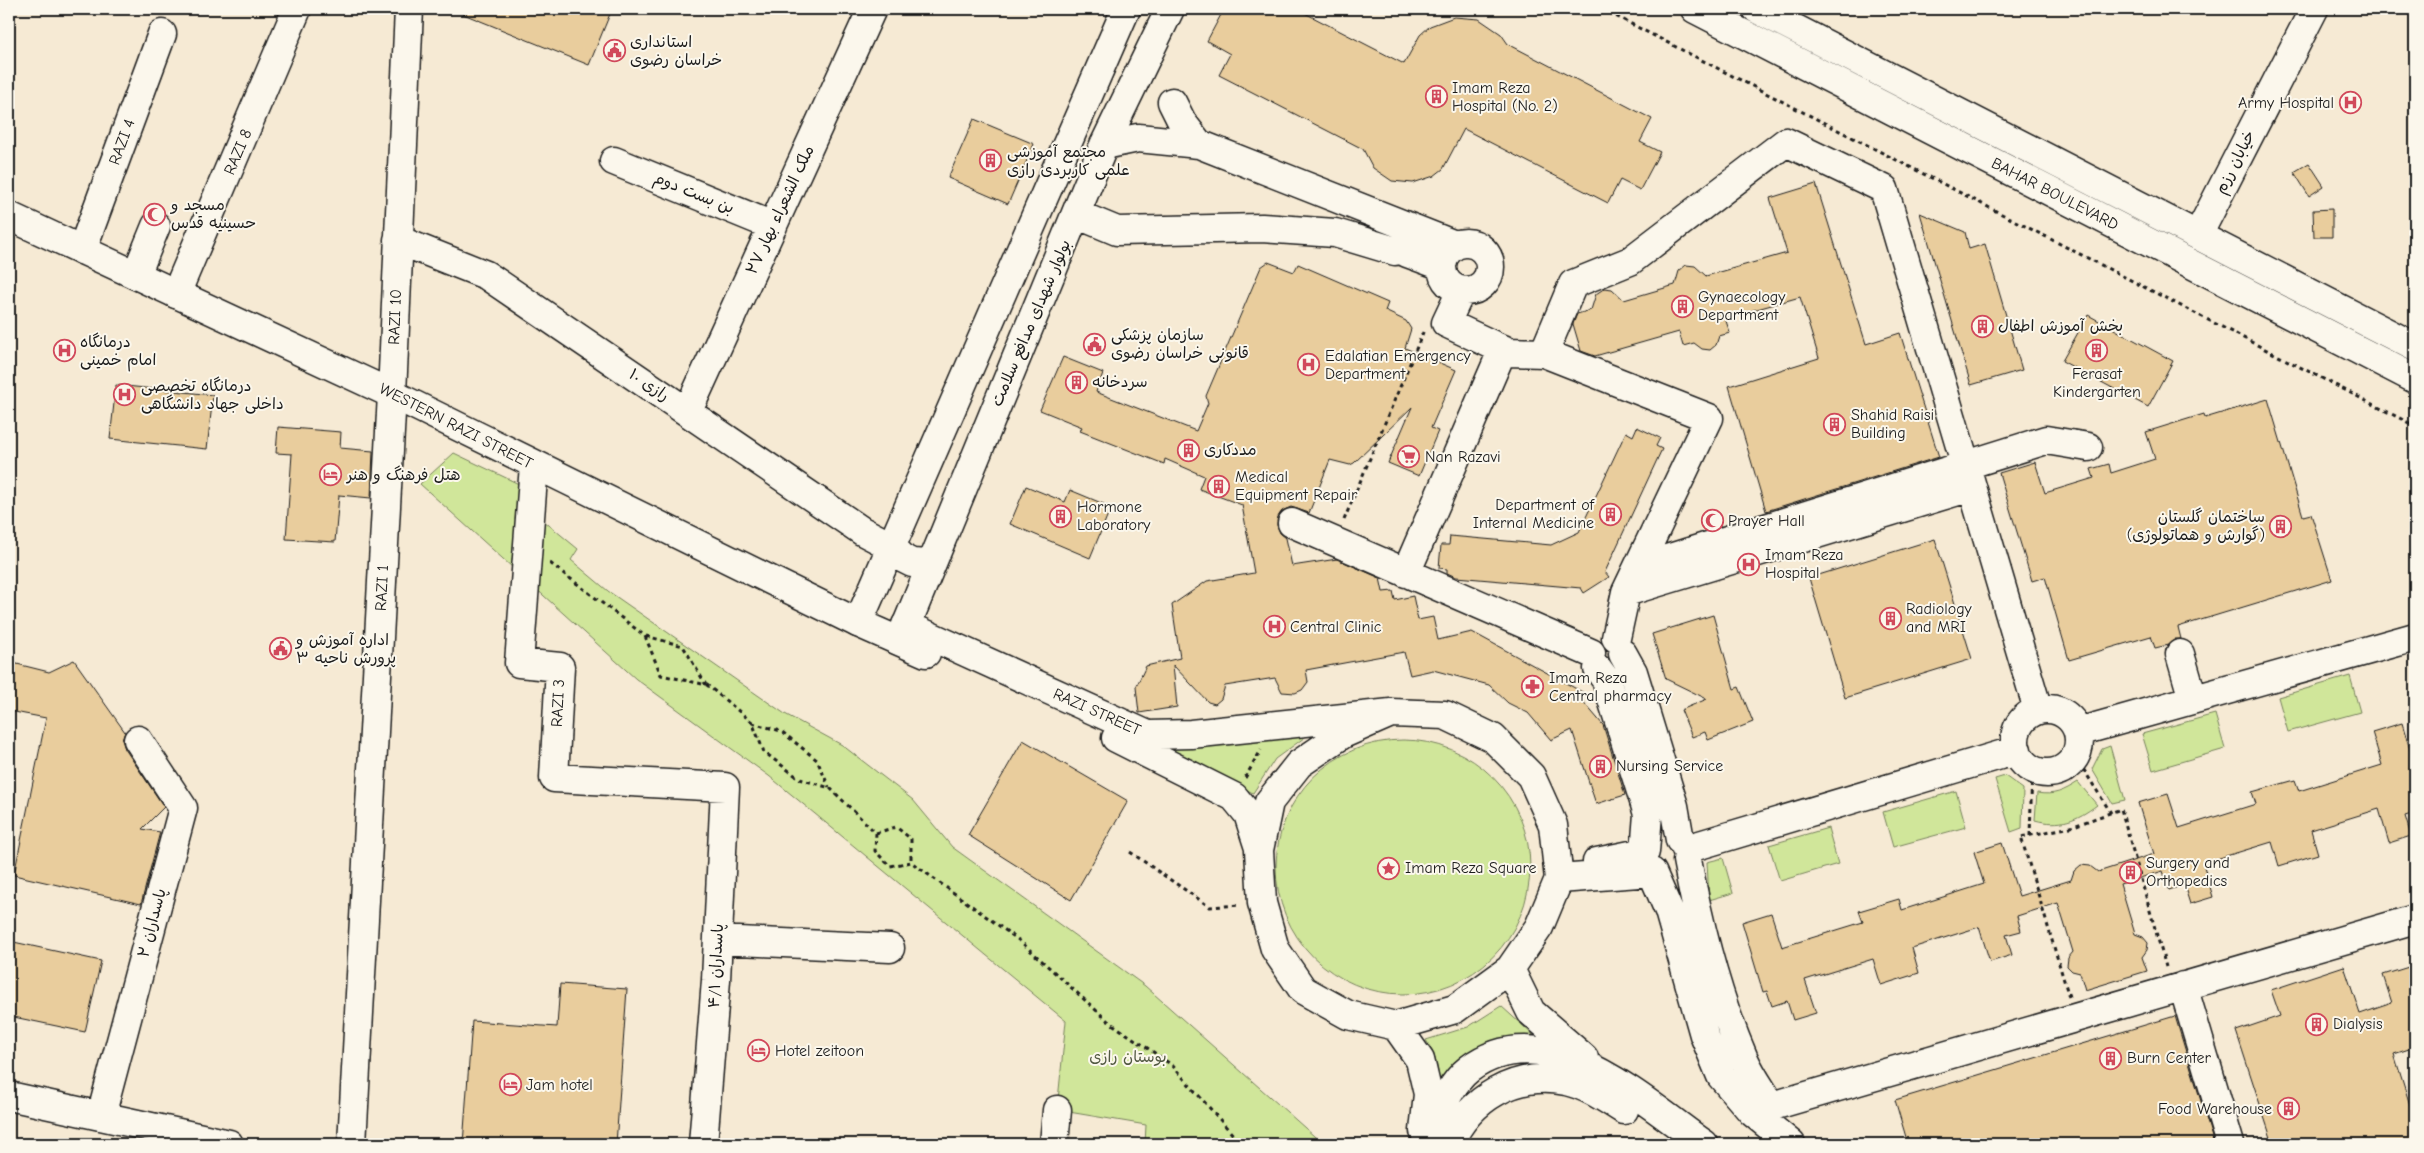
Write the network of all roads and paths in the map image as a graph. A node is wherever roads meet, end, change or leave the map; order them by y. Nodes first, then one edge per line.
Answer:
1 (297, 9) edge
2 (410, 9) edge
3 (872, 9) edge
4 (1126, 9) edge
5 (1170, 9) edge
6 (1602, 9) edge
7 (1695, 9) edge
8 (1757, 9) edge
9 (2313, 9) edge
10 (162, 34) dead end
11 (1172, 102) dead end
12 (1199, 144) junction
13 (1104, 145) junction
14 (614, 161) dead end
15 (1076, 214) junction
16 (9, 216) edge
17 (156, 226) dead end
18 (773, 226) junction
19 (2198, 235) junction
20 (398, 240) junction
21 (82, 250) junction
22 (1448, 255) junction
23 (136, 275) junction
24 (1461, 291) junction
25 (176, 294) junction
26 (1446, 323) junction
27 (2415, 346) edge
28 (1545, 350) junction
29 (1506, 351) junction
30 (2415, 378) edge
31 (392, 394) junction
32 (688, 411) junction
33 (2415, 426) edge
34 (2088, 447) dead end
35 (534, 466) junction
36 (1968, 476) junction
37 (1292, 523) dead end
38 (1780, 534) junction
39 (1335, 542) junction
40 (528, 545) junction
41 (891, 546) junction
42 (930, 564) junction
43 (1638, 568) junction
44 (1409, 574) junction
45 (1626, 592) junction
46 (858, 624) junction
47 (903, 633) junction
48 (645, 636) junction
49 (2415, 637) edge
50 (1620, 646) junction
51 (2180, 654) dead end
52 (1594, 661) junction
53 (706, 685) junction
54 (2193, 699) junction
55 (2038, 710) junction
56 (1391, 713) junction
57 (752, 722) junction
58 (1276, 724) junction
59 (138, 740) dead end
60 (2077, 744) junction
61 (2024, 759) junction
62 (725, 787) joint
63 (830, 788) junction
64 (1234, 797) junction
65 (2111, 813) junction
66 (876, 833) junction
67 (2030, 836) junction
68 (1259, 850) junction
69 (1684, 850) junction
70 (1130, 852) dead end
71 (911, 862) junction
72 (1648, 862) junction
73 (1558, 871) junction
74 (1262, 903) junction
75 (2415, 919) edge
76 (718, 940) junction
77 (890, 948) dead end
78 (1510, 969) junction
79 (2178, 988) junction
80 (2076, 1017) junction
81 (1396, 1026) junction
82 (1598, 1070) junction
83 (9, 1096) edge
84 (1762, 1109) junction
85 (1057, 1110) dead end
86 (101, 1116) junction
87 (229, 1144) edge
88 (352, 1144) edge
89 (703, 1144) edge
90 (1054, 1144) edge
91 (1246, 1144) edge
92 (1424, 1144) edge
93 (1449, 1144) edge
94 (1678, 1144) edge
95 (1704, 1144) edge
96 (1791, 1144) edge
97 (2230, 1144) edge

1 - 25 street, RAZI 8
2 - 20 street, RAZI 10
3 - 18 street, ملک الشعراء بهار ۲۷
4 - 41 street
5 - 13 street, بولوار شهدای مدافع سلامت
6 - 33 path
7 - 30 street, BAHAR BOULEVARD
8 - 19 street, BAHAR BOULEVARD
9 - 19 street, خیابان رزم
10 - 21 street, RAZI 4
11 - 12 street
12 - 13 street
12 - 22 street
13 - 15 street, بولوار شهدای مدافع سلامت
14 - 18 street, بن بست دوم
15 - 22 street
15 - 42 street, بولوار شهدای مدافع سلامت
16 - 21 street, WESTERN RAZI STREET
17 - 23 street
18 - 32 street, ملک الشعراء بهار ۲۷
19 - 27 street, BAHAR BOULEVARD
20 - 31 street, RAZI 10
20 - 32 street, رازی ۱۰
21 - 23 street, WESTERN RAZI STREET
22 - 24 street
22 - 24 street
23 - 25 street, WESTERN RAZI STREET
24 - 26 street
25 - 31 street, WESTERN RAZI STREET
26 - 29 street
26 - 39 path
28 - 29 street
28 - 36 street
28 - 43 street
29 - 44 street
31 - 35 street, WESTERN RAZI STREET
31 - 88 street, RAZI 1
32 - 41 street, رازی ۱۰
34 - 36 street
35 - 40 street, RAZI 3
35 - 46 street, WESTERN RAZI STREET
36 - 38 street
36 - 55 street
37 - 39 street
38 - 43 street
38 - 45 street
39 - 44 street
40 - 48 path
40 - 62 street, RAZI 3
41 - 42 street, رازی ۱۰
41 - 46 street
42 - 47 street, بولوار شهدای مدافع سلامت
43 - 45 street
44 - 52 street
45 - 50 street
46 - 47 street, WESTERN RAZI STREET
47 - 58 street, RAZI STREET
47 - 64 street, RAZI STREET
48 - 53 path
48 - 53 path
49 - 54 street
50 - 52 street
50 - 69 street
51 - 54 street
52 - 72 street
53 - 57 path
54 - 60 street
55 - 60 street
55 - 61 street
56 - 58 street, RAZI STREET
56 - 68 street
56 - 73 street
57 - 63 path
57 - 63 path
58 - 64 path
59 - 86 street, پاسداران ۲
60 - 61 street
60 - 65 path
61 - 67 path
61 - 69 street
62 - 76 street, پاسداران ۴/۱
63 - 66 path
64 - 68 street, RAZI STREET
65 - 67 path
65 - 79 path
66 - 71 path
66 - 71 path
67 - 80 path
68 - 74 street
69 - 72 street
69 - 72 street
69 - 84 street
70 - 74 path
71 - 91 path
72 - 73 street
72 - 84 street
73 - 78 street
74 - 81 street
75 - 79 street
76 - 77 street
76 - 89 street, پاسداران ۴/۱
78 - 81 street
78 - 82 street
79 - 80 street
79 - 97 street
80 - 84 street
81 - 92 street
82 - 92 street
82 - 95 street
83 - 86 street
84 - 96 street
85 - 90 street
86 - 87 street
93 - 94 street

